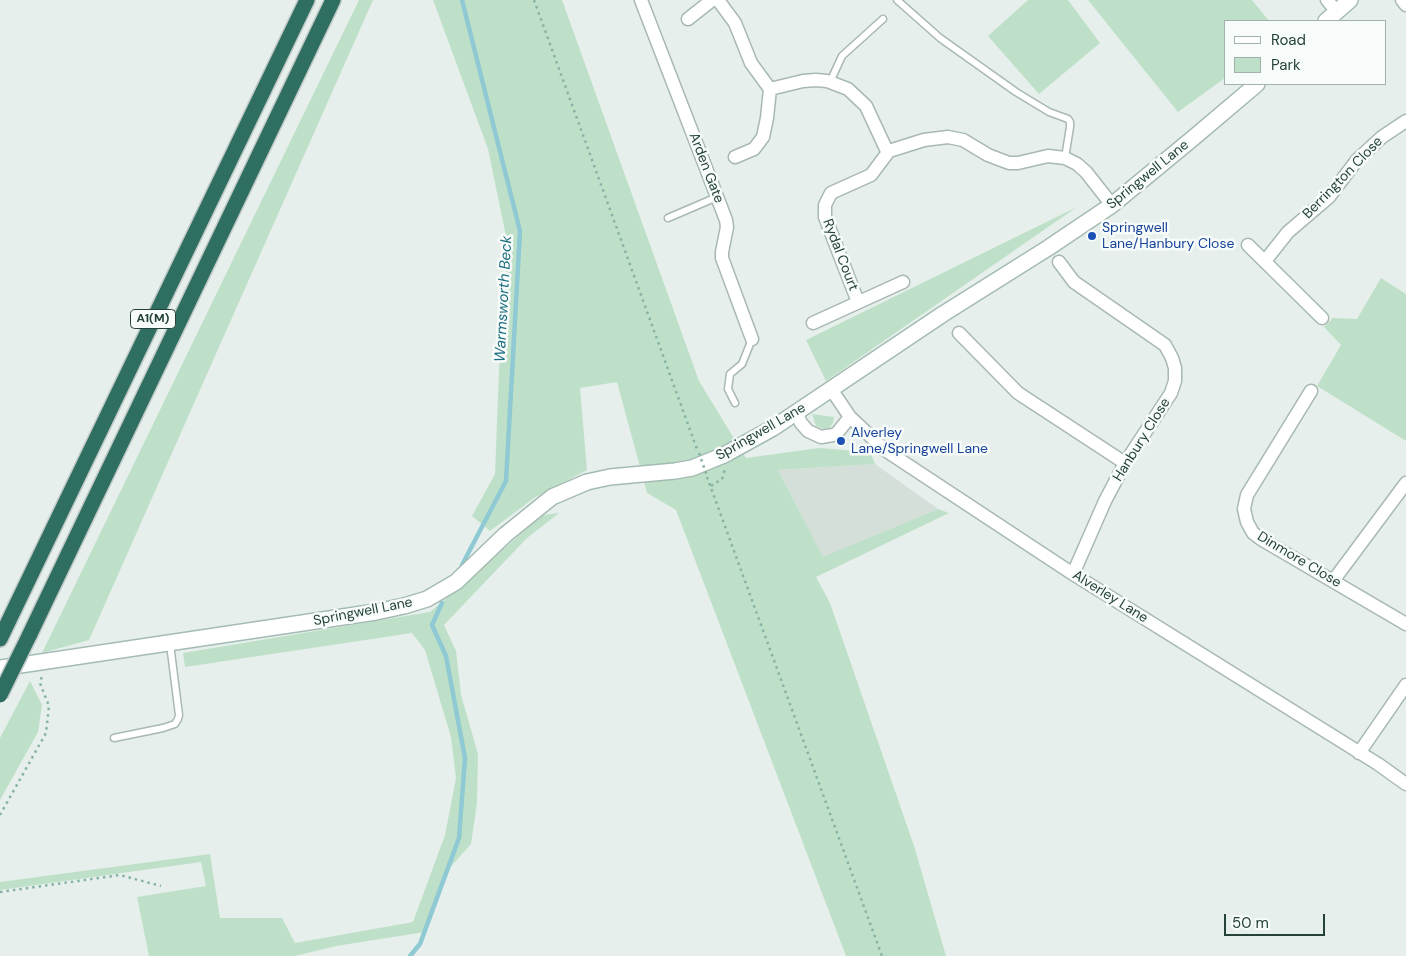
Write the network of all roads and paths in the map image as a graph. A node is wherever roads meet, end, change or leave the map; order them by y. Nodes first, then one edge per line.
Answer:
1 (306, 0) edge
2 (334, 0) edge
3 (534, 0) edge
4 (640, 0) edge
5 (712, 0) edge
6 (718, 0) edge
7 (897, 0) edge
8 (1350, 0) edge
9 (1402, 0) edge
10 (1406, 5) edge
11 (1330, 11) edge
12 (688, 19) dead end
13 (883, 19) dead end
14 (830, 82) junction
15 (1255, 85) edge
16 (770, 89) junction
17 (1406, 121) edge
18 (888, 151) junction
19 (735, 158) dead end
20 (1065, 158) junction
21 (717, 197) junction
22 (1112, 205) junction
23 (668, 218) dead end
24 (1248, 245) dead end
25 (1265, 261) junction
26 (1059, 262) dead end
27 (903, 282) dead end
28 (858, 302) junction
29 (1322, 318) dead end
30 (813, 323) dead end
31 (959, 333) dead end
32 (752, 339) joint
33 (831, 389) junction
34 (1312, 391) dead end
35 (735, 403) dead end
36 (796, 412) junction
37 (850, 417) junction
38 (1125, 463) junction
39 (1406, 483) edge
40 (1072, 574) junction
41 (1333, 581) junction
42 (1406, 624) edge
43 (0, 639) edge
44 (170, 642) junction
45 (47, 660) junction
46 (0, 668) edge
47 (1406, 685) edge
48 (0, 695) edge
49 (114, 738) dead end
50 (1359, 753) junction
51 (1406, 784) edge
52 (0, 815) edge
53 (161, 886) dead end
54 (0, 892) edge
55 (882, 956) edge

1 - 43 highway, A1(M)
2 - 48 highway, A1(M), bridge
3 - 55 path, bridge
4 - 21 street, Arden Gate
5 - 12 street
6 - 16 street
7 - 20 lane
8 - 11 street
9 - 10 street
13 - 14 lane
14 - 16 street
14 - 18 street
15 - 22 street, Springwell Lane
16 - 19 street
17 - 25 street, Berrington Close
18 - 20 street
18 - 28 street, Rydal Court
20 - 22 street
21 - 23 lane
21 - 32 street, Arden Gate
22 - 33 street, Springwell Lane
24 - 25 street
25 - 29 street
26 - 38 street, Hanbury Close
27 - 28 street, Rydal Court
28 - 30 street, Rydal Court
31 - 38 street
32 - 35 lane
33 - 36 street, Springwell Lane
33 - 37 street, Alverley Lane
34 - 41 street, Dinmore Close
36 - 37 street
36 - 44 street, Springwell Lane
37 - 40 street, Alverley Lane
38 - 40 street, Hanbury Close
39 - 41 street
40 - 50 street, Alverley Lane
41 - 42 street, Dinmore Close
44 - 45 street, Springwell Lane
44 - 49 lane
45 - 46 street, Springwell Lane
45 - 52 path
47 - 50 street
50 - 51 street, Alverley Lane
53 - 54 path

